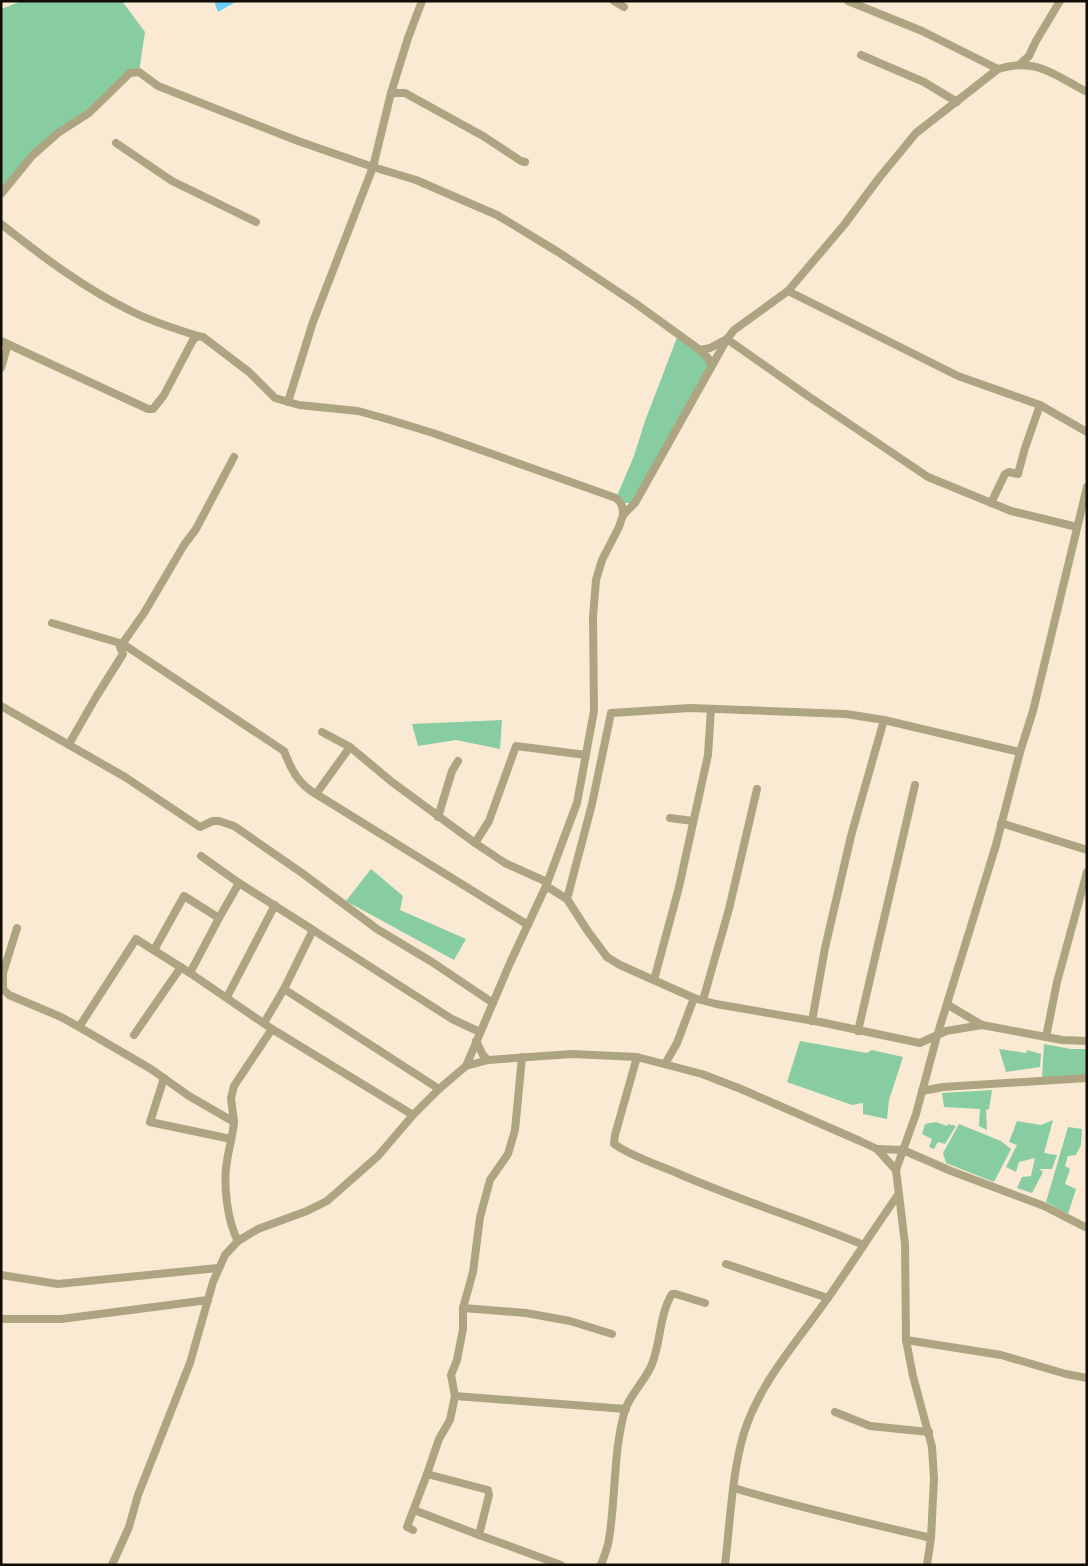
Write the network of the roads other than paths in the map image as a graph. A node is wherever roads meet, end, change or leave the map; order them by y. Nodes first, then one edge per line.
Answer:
1 (422, 1) edge
2 (614, 1) edge
3 (848, 1) edge
4 (1060, 1) edge
5 (624, 7) dead end
6 (1032, 50) junction
7 (862, 55) dead end
8 (1020, 64) junction
9 (998, 69) junction
10 (1046, 70) junction
11 (1087, 92) edge
12 (391, 93) junction
13 (957, 102) junction
14 (116, 143) dead end
15 (525, 162) dead end
16 (373, 167) junction
17 (1, 194) edge
18 (256, 222) dead end
19 (1, 224) edge
20 (788, 291) junction
21 (198, 336) junction
22 (727, 338) junction
23 (4, 342) edge
24 (700, 350) junction
25 (711, 365) junction
26 (1, 368) edge
27 (288, 402) junction
28 (1040, 405) junction
29 (1087, 432) edge
30 (234, 457) dead end
31 (1087, 487) edge
32 (620, 502) junction
33 (635, 503) junction
34 (992, 503) junction
35 (623, 515) junction
36 (1077, 527) junction
37 (52, 622) dead end
38 (123, 644) junction
39 (1, 706) edge
40 (711, 709) junction
41 (594, 711) junction
42 (611, 713) junction
43 (884, 720) junction
44 (322, 732) dead end
45 (70, 744) junction
46 (350, 747) junction
47 (1020, 752) junction
48 (586, 755) junction
49 (458, 761) dead end
50 (915, 785) dead end
51 (757, 790) dead end
52 (316, 794) junction
53 (438, 817) junction
54 (670, 818) dead end
55 (693, 821) junction
56 (1001, 824) junction
57 (475, 843) junction
58 (1087, 850) edge
59 (201, 856) dead end
60 (1087, 872) edge
61 (239, 883) junction
62 (547, 884) junction
63 (567, 899) junction
64 (275, 905) junction
65 (219, 918) junction
66 (528, 925) junction
67 (17, 928) dead end
68 (313, 930) junction
69 (154, 950) junction
70 (181, 967) junction
71 (190, 973) junction
72 (654, 980) junction
73 (284, 989) junction
74 (226, 997) junction
75 (694, 998) junction
76 (703, 1000) junction
77 (493, 1003) junction
78 (948, 1005) junction
79 (812, 1021) junction
80 (264, 1023) junction
81 (982, 1026) junction
82 (79, 1027) junction
83 (272, 1029) junction
84 (858, 1031) junction
85 (480, 1032) junction
86 (134, 1035) dead end
87 (936, 1036) junction
88 (1046, 1037) junction
89 (476, 1041) junction
90 (1087, 1041) edge
91 (920, 1044) junction
92 (931, 1056) junction
93 (522, 1057) junction
94 (637, 1057) junction
95 (488, 1060) junction
96 (666, 1064) junction
97 (466, 1066) junction
98 (164, 1078) junction
99 (1087, 1078) edge
100 (439, 1089) junction
101 (922, 1091) junction
102 (413, 1115) junction
103 (234, 1122) junction
104 (232, 1139) junction
105 (876, 1149) junction
106 (903, 1150) junction
107 (896, 1170) junction
108 (898, 1195) junction
109 (1087, 1228) edge
110 (238, 1241) junction
111 (864, 1245) junction
112 (726, 1264) dead end
113 (218, 1268) junction
114 (1, 1275) edge
115 (828, 1298) junction
116 (208, 1300) junction
117 (705, 1303) dead end
118 (464, 1308) junction
119 (1, 1319) edge
120 (612, 1334) dead end
121 (906, 1340) junction
122 (1087, 1378) edge
123 (456, 1396) junction
124 (626, 1409) junction
125 (835, 1412) dead end
126 (929, 1432) junction
127 (427, 1474) junction
128 (734, 1488) junction
129 (414, 1510) junction
130 (413, 1530) dead end
131 (479, 1535) junction
132 (931, 1538) junction
133 (112, 1565) edge
134 (561, 1565) edge
135 (601, 1565) edge
136 (725, 1565) edge
137 (927, 1565) edge

1 - 12 street
2 - 5 street
3 - 9 street
4 - 6 street
6 - 8 street
6 - 10 street
7 - 13 street
8 - 9 street
8 - 10 street
9 - 13 street
10 - 11 street
12 - 15 street
12 - 16 street
13 - 20 street
14 - 18 street
16 - 17 street
16 - 24 street
16 - 27 street
19 - 21 street
20 - 22 street
20 - 28 street
21 - 23 street
21 - 27 street
22 - 24 street
22 - 25 street
22 - 34 street
23 - 26 street
24 - 25 street
25 - 33 street
27 - 32 street
28 - 29 street
28 - 34 street
30 - 38 street
31 - 36 street
32 - 33 street
32 - 35 street
33 - 35 street
34 - 36 street
35 - 41 street
36 - 47 street
37 - 38 street
38 - 45 street
38 - 52 street
39 - 45 street
40 - 42 street
40 - 43 street
40 - 55 street
41 - 42 street
41 - 48 street
42 - 63 street
43 - 47 street
43 - 79 street
44 - 46 street
45 - 77 street
46 - 52 street
46 - 53 street
47 - 56 street
48 - 57 street
48 - 62 street
49 - 53 street
50 - 84 street
51 - 76 street
52 - 66 street
53 - 57 street
54 - 55 street
55 - 72 street
56 - 58 street
56 - 78 street
57 - 62 street
59 - 61 street
60 - 88 street
61 - 64 street
61 - 65 street
62 - 63 street
62 - 66 street
63 - 72 street
64 - 68 street
64 - 74 street
65 - 69 street
65 - 71 street
66 - 77 street
67 - 82 street
68 - 73 street
68 - 85 street
69 - 70 street
69 - 82 street
70 - 71 street
70 - 86 street
71 - 74 street
72 - 75 street
73 - 80 street
73 - 100 street
74 - 80 street
75 - 76 street
75 - 96 street
76 - 79 street
77 - 85 street
78 - 81 street
78 - 87 street
79 - 84 street
80 - 83 street
81 - 87 street
81 - 88 street
82 - 98 street
83 - 102 street
83 - 103 street
84 - 91 street
85 - 89 street
87 - 91 street
87 - 92 street
88 - 90 street
89 - 95 street
89 - 97 street
91 - 92 street
92 - 101 street
93 - 94 street
93 - 95 street
93 - 118 street
94 - 96 street
94 - 111 street
95 - 97 street
96 - 105 street
97 - 100 street
98 - 103 street
98 - 104 street
99 - 101 street
100 - 102 street
101 - 106 street
102 - 110 street
103 - 104 street
104 - 110 street
105 - 106 street
105 - 107 street
106 - 107 street
106 - 109 street
107 - 108 street
108 - 111 street
108 - 121 street
110 - 113 street
111 - 115 street
112 - 115 street
113 - 114 street
113 - 116 street
115 - 128 street
116 - 119 street
116 - 133 street
117 - 124 street
118 - 120 street
118 - 123 street
121 - 122 street
121 - 126 street
123 - 124 street
123 - 127 street
124 - 135 street
125 - 126 street
126 - 132 street
127 - 129 street
127 - 131 street
128 - 132 street
128 - 136 street
129 - 130 street
129 - 131 street
131 - 134 street
132 - 137 street

